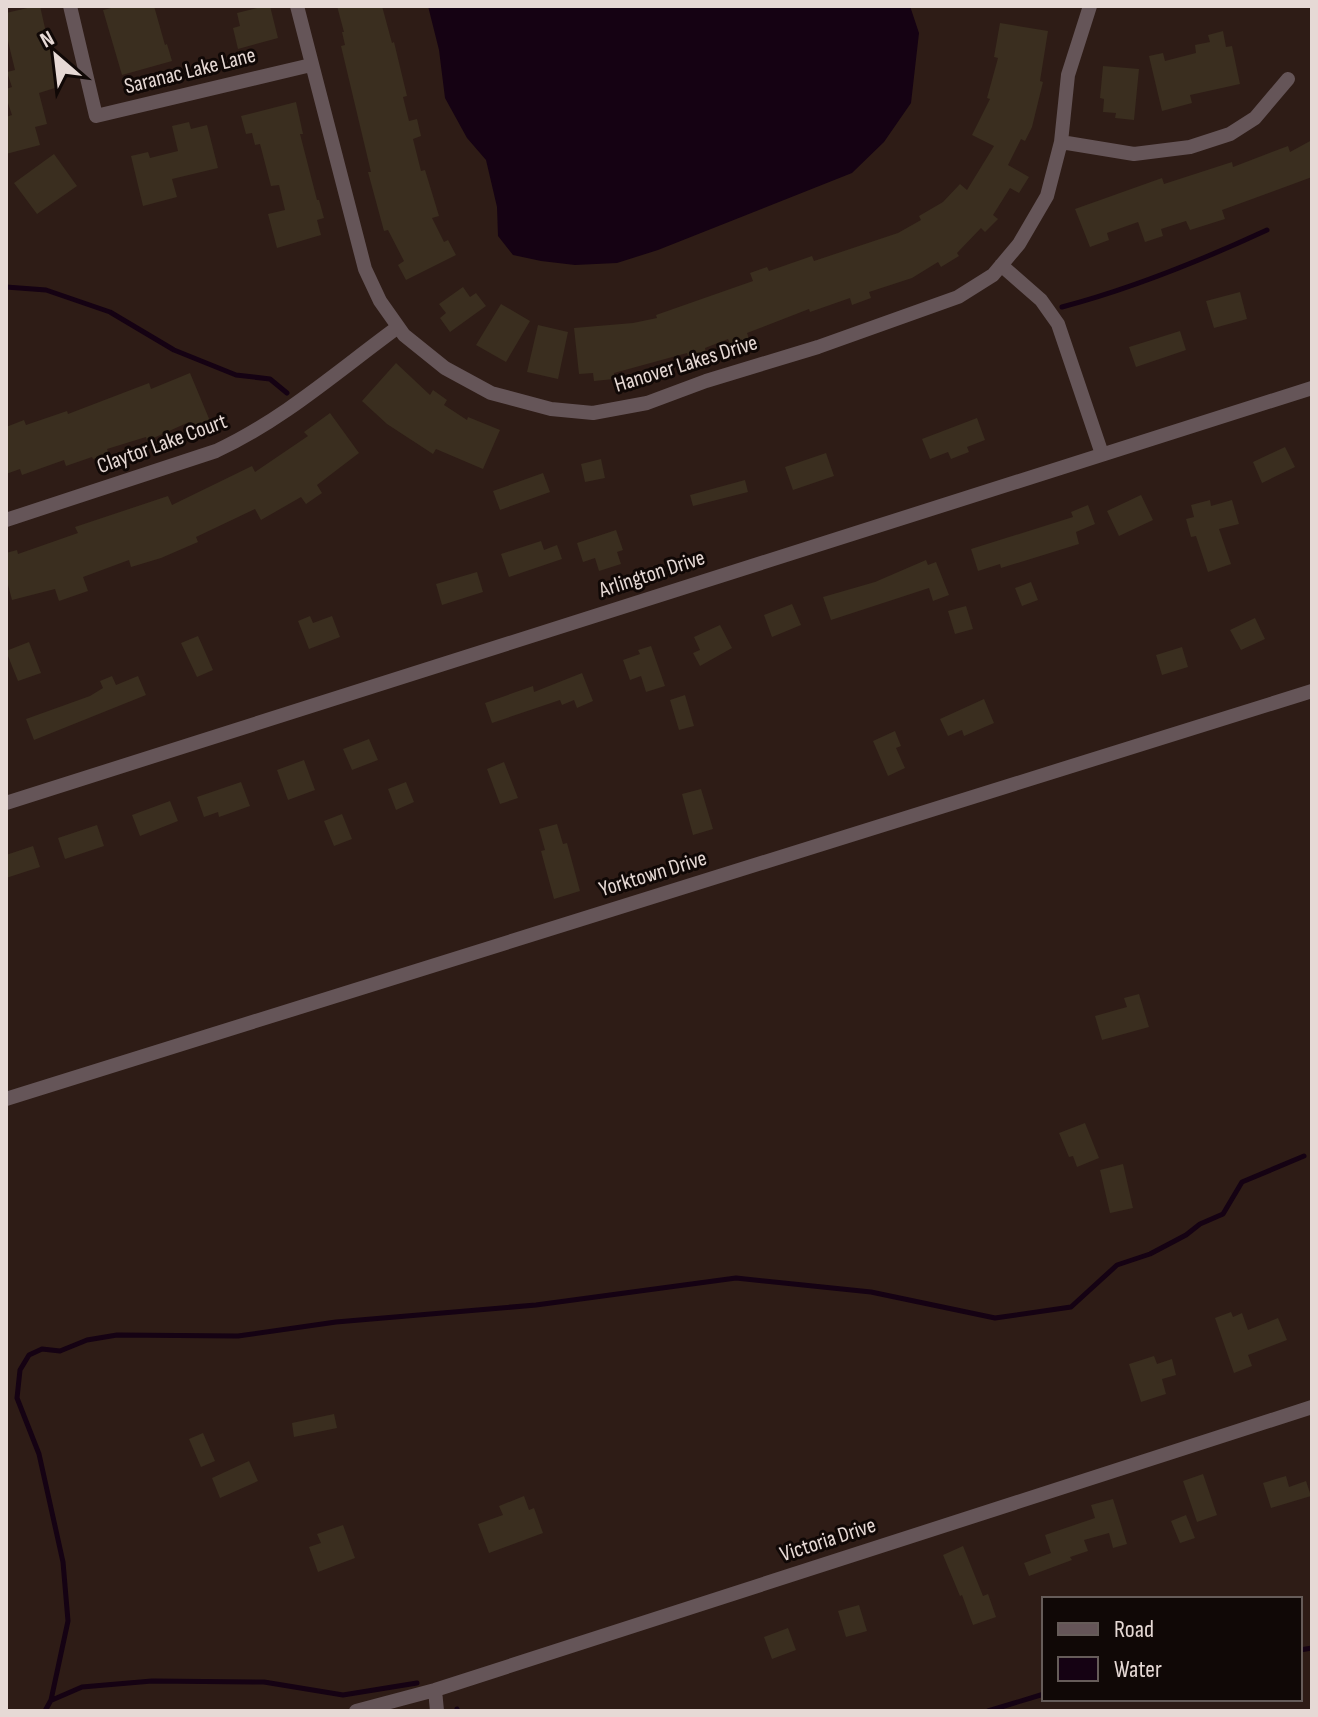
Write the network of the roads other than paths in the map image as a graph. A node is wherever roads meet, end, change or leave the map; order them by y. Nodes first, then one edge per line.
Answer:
1 (70, 6) edge
2 (297, 6) edge
3 (1090, 6) edge
4 (311, 65) junction
5 (1288, 79) dead end
6 (1061, 142) junction
7 (1001, 265) junction
8 (398, 327) junction
9 (1312, 388) edge
10 (1102, 454) junction
11 (6, 520) edge
12 (1312, 691) edge
13 (6, 803) edge
14 (6, 1099) edge
15 (1312, 1407) edge
16 (435, 1690) junction
17 (356, 1711) edge
18 (437, 1711) edge

1 - 4 street, Saranac Lake Lane
2 - 4 street, Hanover Lakes Drive
3 - 6 street, Hanover Lakes Drive
4 - 8 street, Hanover Lakes Drive
5 - 6 street
6 - 7 street, Hanover Lakes Drive
7 - 8 street, Hanover Lakes Drive
7 - 10 street
8 - 11 street, Claytor Lake Court
9 - 10 street, Arlington Drive
10 - 13 street, Arlington Drive
12 - 14 street, Yorktown Drive
15 - 16 street, Victoria Drive
16 - 17 street, Victoria Drive
16 - 18 street

